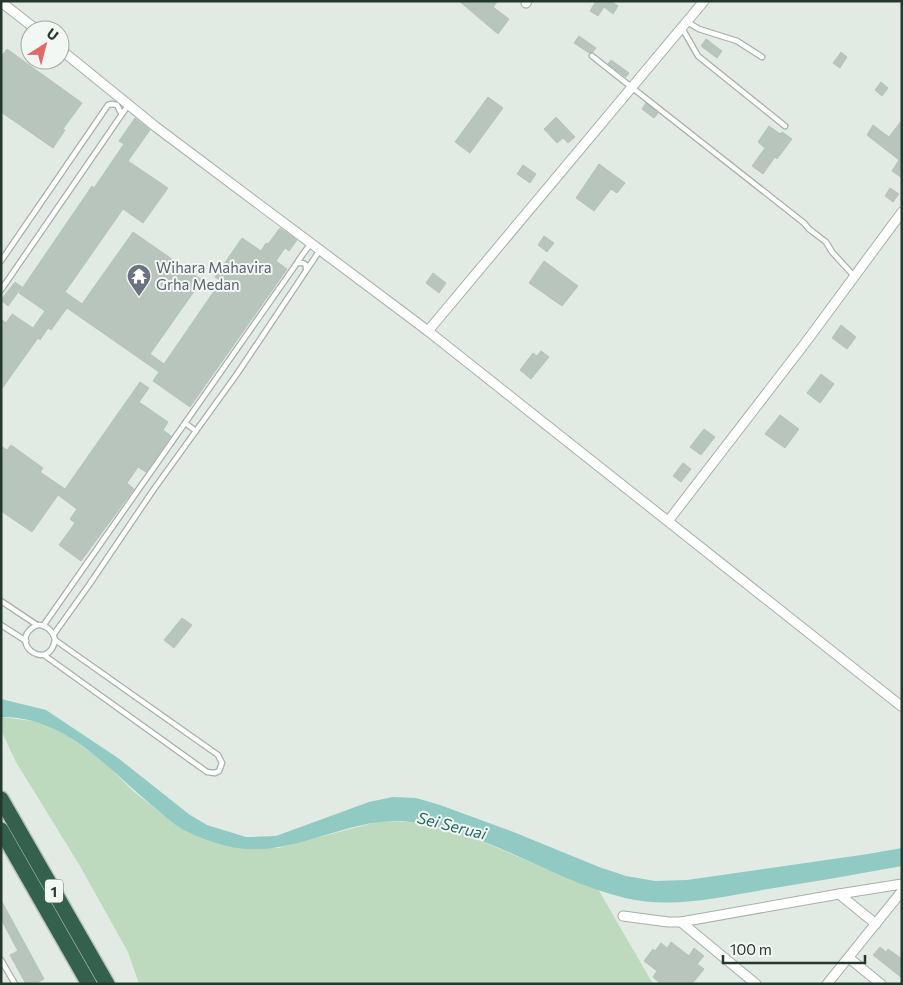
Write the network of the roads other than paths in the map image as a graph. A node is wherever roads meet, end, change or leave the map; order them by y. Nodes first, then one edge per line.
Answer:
1 (704, 1) edge
2 (1, 2) edge
3 (24, 20) edge
4 (684, 25) junction
5 (592, 56) dead end
6 (70, 57) edge
7 (762, 57) dead end
8 (632, 88) junction
9 (117, 95) junction
10 (129, 104) junction
11 (108, 106) junction
12 (121, 113) junction
13 (785, 126) dead end
14 (901, 215) edge
15 (311, 243) junction
16 (320, 250) junction
17 (1, 261) edge
18 (297, 263) junction
19 (306, 269) junction
20 (854, 276) junction
21 (1, 290) edge
22 (428, 331) junction
23 (184, 423) junction
24 (196, 431) junction
25 (669, 520) junction
26 (1, 601) edge
27 (1, 625) edge
28 (37, 625) junction
29 (43, 626) junction
30 (54, 634) junction
31 (26, 640) junction
32 (55, 640) junction
33 (44, 655) junction
34 (902, 705) edge
35 (1, 799) edge
36 (1, 830) edge
37 (902, 884) edge
38 (839, 894) junction
39 (901, 894) edge
40 (623, 916) dead end
41 (681, 922) junction
42 (876, 924) junction
43 (848, 958) junction
44 (1, 960) edge
45 (15, 984) edge
46 (89, 984) edge
47 (107, 984) edge
48 (756, 984) edge
49 (826, 984) edge
50 (881, 984) edge

1 - 4 street
2 - 3 street
4 - 7 lane
4 - 8 street
4 - 13 lane
5 - 8 lane
6 - 9 street
8 - 20 lane
8 - 22 street
9 - 10 street
9 - 11 lane
10 - 12 lane
10 - 15 street
11 - 12 lane
11 - 17 lane
12 - 21 lane
14 - 20 street
15 - 16 street
15 - 18 lane
16 - 19 lane
16 - 22 street
18 - 19 lane
18 - 23 lane
19 - 24 lane
20 - 25 street
22 - 25 street
23 - 24 lane
23 - 29 lane
24 - 30 lane
25 - 34 street
26 - 28 lane
27 - 31 lane
28 - 29 lane
28 - 31 lane
29 - 30 lane
30 - 32 lane
31 - 33 lane
32 - 33 lane
32 - 33 lane
35 - 47 highway, 1
36 - 46 highway, 1
37 - 38 street
38 - 41 street
38 - 42 street
39 - 42 street
40 - 41 street
41 - 48 street
42 - 43 street
43 - 49 street
43 - 50 street
44 - 45 lane

